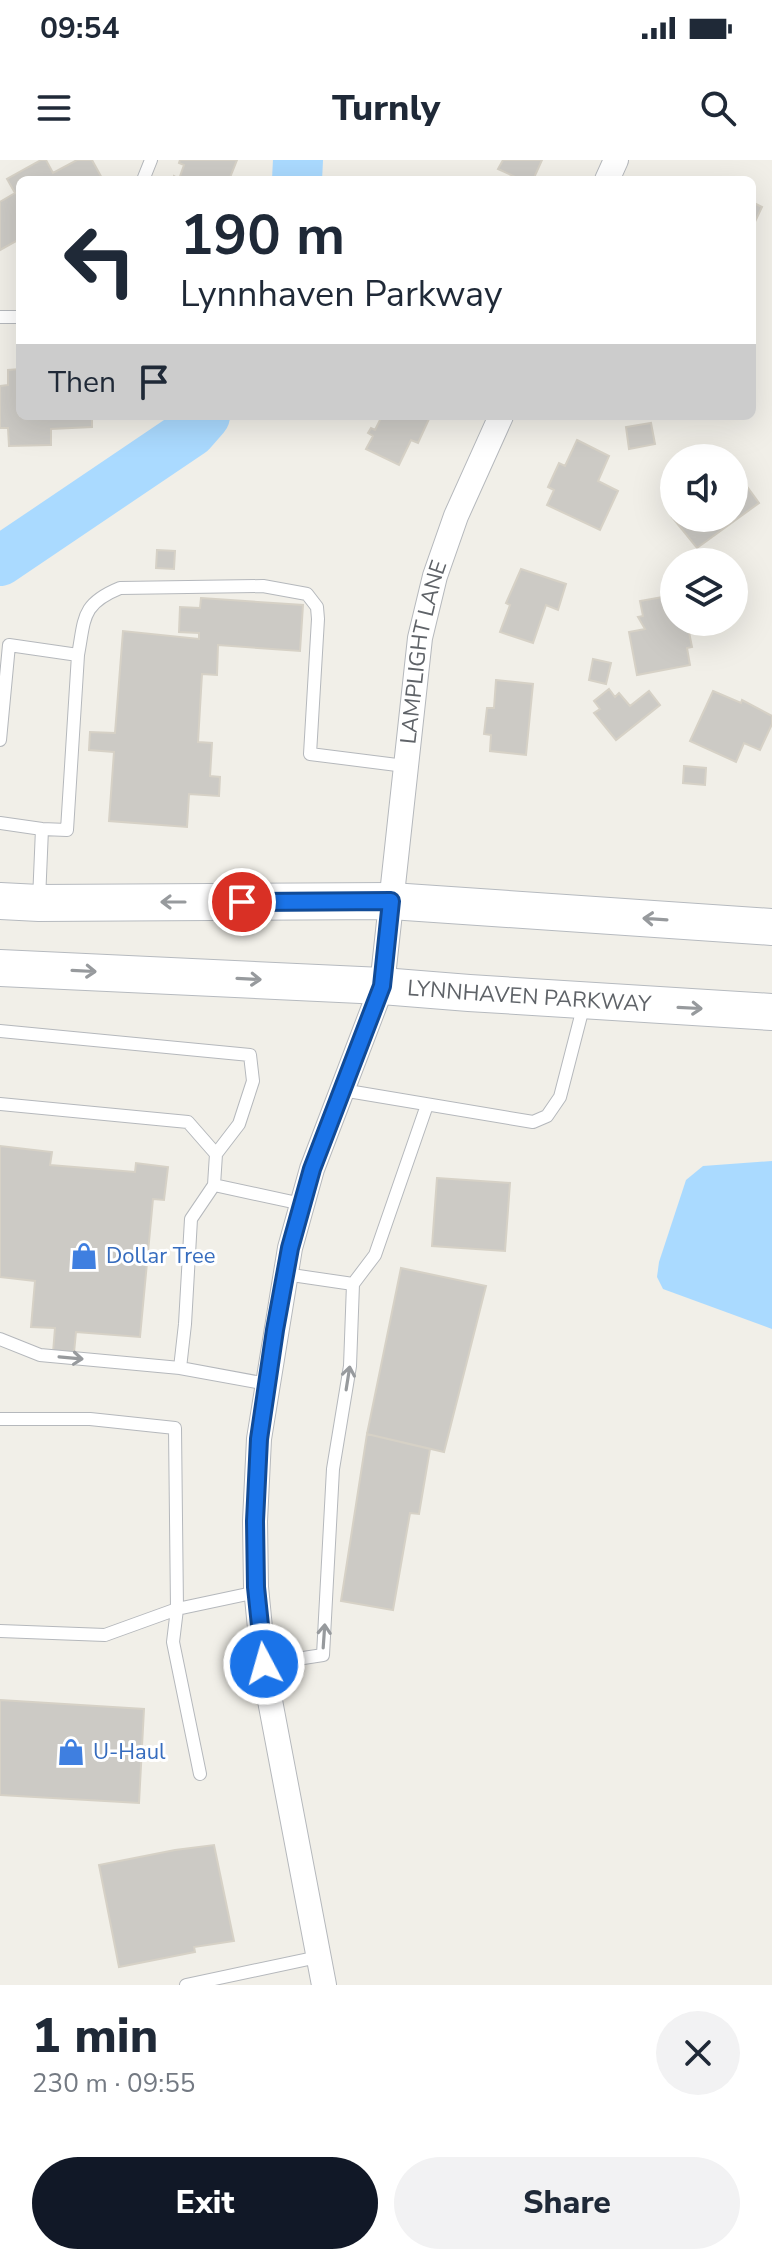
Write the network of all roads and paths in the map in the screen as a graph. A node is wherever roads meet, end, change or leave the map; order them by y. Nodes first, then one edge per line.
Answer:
1 (499, 420) edge
2 (78, 655) junction
3 (0, 740) edge
4 (405, 766) junction
5 (0, 823) edge
6 (42, 829) junction
7 (0, 901) edge
8 (391, 901) junction
9 (39, 903) junction
10 (0, 914) edge
11 (772, 927) edge
12 (0, 968) edge
13 (382, 986) junction
14 (584, 1001) junction
15 (772, 1012) edge
16 (0, 1031) edge
17 (342, 1090) junction
18 (0, 1104) edge
19 (427, 1105) junction
20 (216, 1154) junction
21 (214, 1185) junction
22 (302, 1204) junction
23 (285, 1274) junction
24 (353, 1284) junction
25 (0, 1339) edge
26 (180, 1368) junction
27 (267, 1384) junction
28 (0, 1419) edge
29 (257, 1592) junction
30 (177, 1609) junction
31 (0, 1631) edge
32 (264, 1664) junction
33 (200, 1774) dead end
34 (318, 1957) junction
35 (186, 1985) edge
36 (324, 1985) edge

1 - 4 street, LAMPLIGHT LANE
2 - 3 lane
2 - 4 lane
2 - 6 lane
4 - 8 street, LAMPLIGHT LANE
5 - 6 lane
6 - 9 lane
7 - 9 main road
8 -> 9 main road
11 -> 8 main road
8 - 13 street, LAMPLIGHT LANE
9 - 10 main road
12 -> 13 main road, LYNNHAVEN PARKWAY
13 - 14 main road, LYNNHAVEN PARKWAY
13 - 17 street, LAMPLIGHT LANE
14 -> 15 main road, LYNNHAVEN PARKWAY
14 - 19 lane
16 - 20 lane
17 - 19 lane
17 - 22 street, LAMPLIGHT LANE
18 - 20 lane
19 - 24 lane
20 - 21 lane
21 - 22 lane
21 - 26 lane
22 - 23 street, LAMPLIGHT LANE
23 - 24 lane
23 - 27 street, LAMPLIGHT LANE
32 -> 24 lane
25 -> 26 lane
26 - 27 lane
27 - 29 street, LAMPLIGHT LANE
28 - 30 lane
29 - 30 lane
29 - 32 street, LAMPLIGHT LANE
30 - 31 lane
30 - 33 lane
32 - 34 street, LAMPLIGHT LANE
34 - 35 lane
34 - 36 street, LAMPLIGHT LANE

